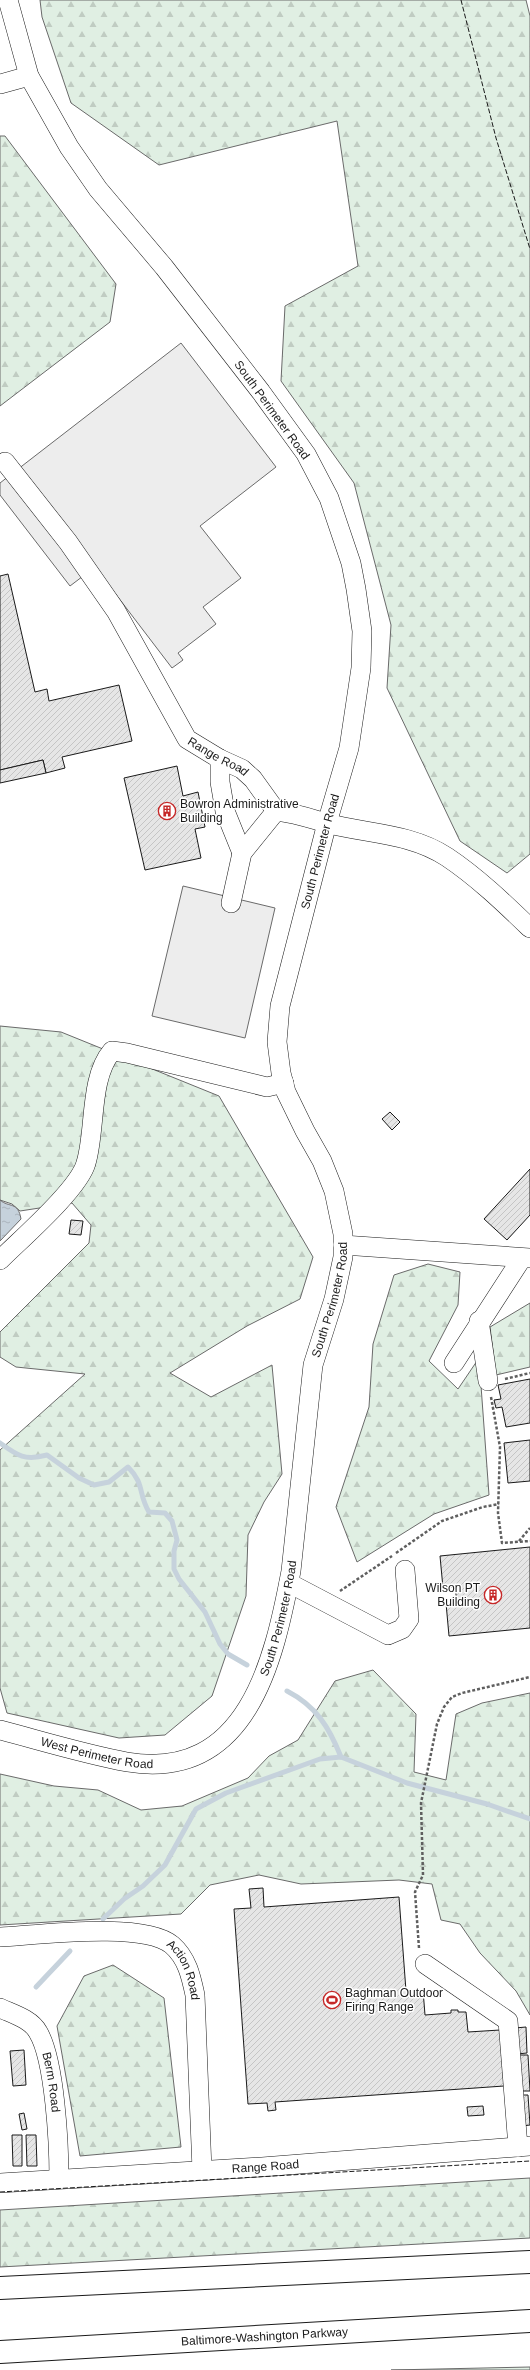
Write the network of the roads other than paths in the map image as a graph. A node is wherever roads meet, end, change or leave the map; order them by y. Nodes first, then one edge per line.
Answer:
1 (8, 0) edge
2 (29, 76) junction
3 (0, 84) edge
4 (5, 462) dead end
5 (220, 759) junction
6 (276, 811) junction
7 (327, 823) junction
8 (242, 853) junction
9 (231, 903) dead end
10 (530, 928) edge
11 (284, 1083) junction
12 (343, 1246) junction
13 (526, 1258) edge
14 (0, 1260) edge
15 (480, 1321) junction
16 (454, 1363) dead end
17 (488, 1381) road end
18 (405, 1570) dead end
19 (289, 1583) junction
20 (0, 1730) edge
21 (194, 1755) joint
22 (2, 1939) edge
23 (425, 1964) road end
24 (0, 2008) edge
25 (524, 2146) edge
26 (202, 2170) junction
27 (59, 2179) junction
28 (0, 2183) edge
29 (530, 2262) edge
30 (0, 2288) edge
31 (530, 2321) edge
32 (0, 2352) edge

1 - 2 lane, South Perimeter Road
2 - 3 lane
2 - 7 lane, South Perimeter Road
4 - 5 lane, Range Road
5 - 6 lane, Range Road
5 - 8 lane
6 - 7 lane
6 - 8 lane
7 - 10 lane
7 - 11 lane, South Perimeter Road
8 - 9 lane
11 - 12 lane, South Perimeter Road
11 - 14 lane
12 - 13 lane
12 - 19 lane, South Perimeter Road
13 - 15 lane
15 - 16 lane
15 - 17 lane
18 - 19 lane
19 - 21 lane, South Perimeter Road
20 - 21 lane, West Perimeter Road
22 - 26 lane, Action Road
23 - 25 lane
24 - 27 lane, Berm Road
25 - 26 lane, Range Road
26 - 27 lane, Range Road
27 - 28 lane, Range Road
29 - 30 highway
31 - 32 highway, Baltimore-Washington Parkway

